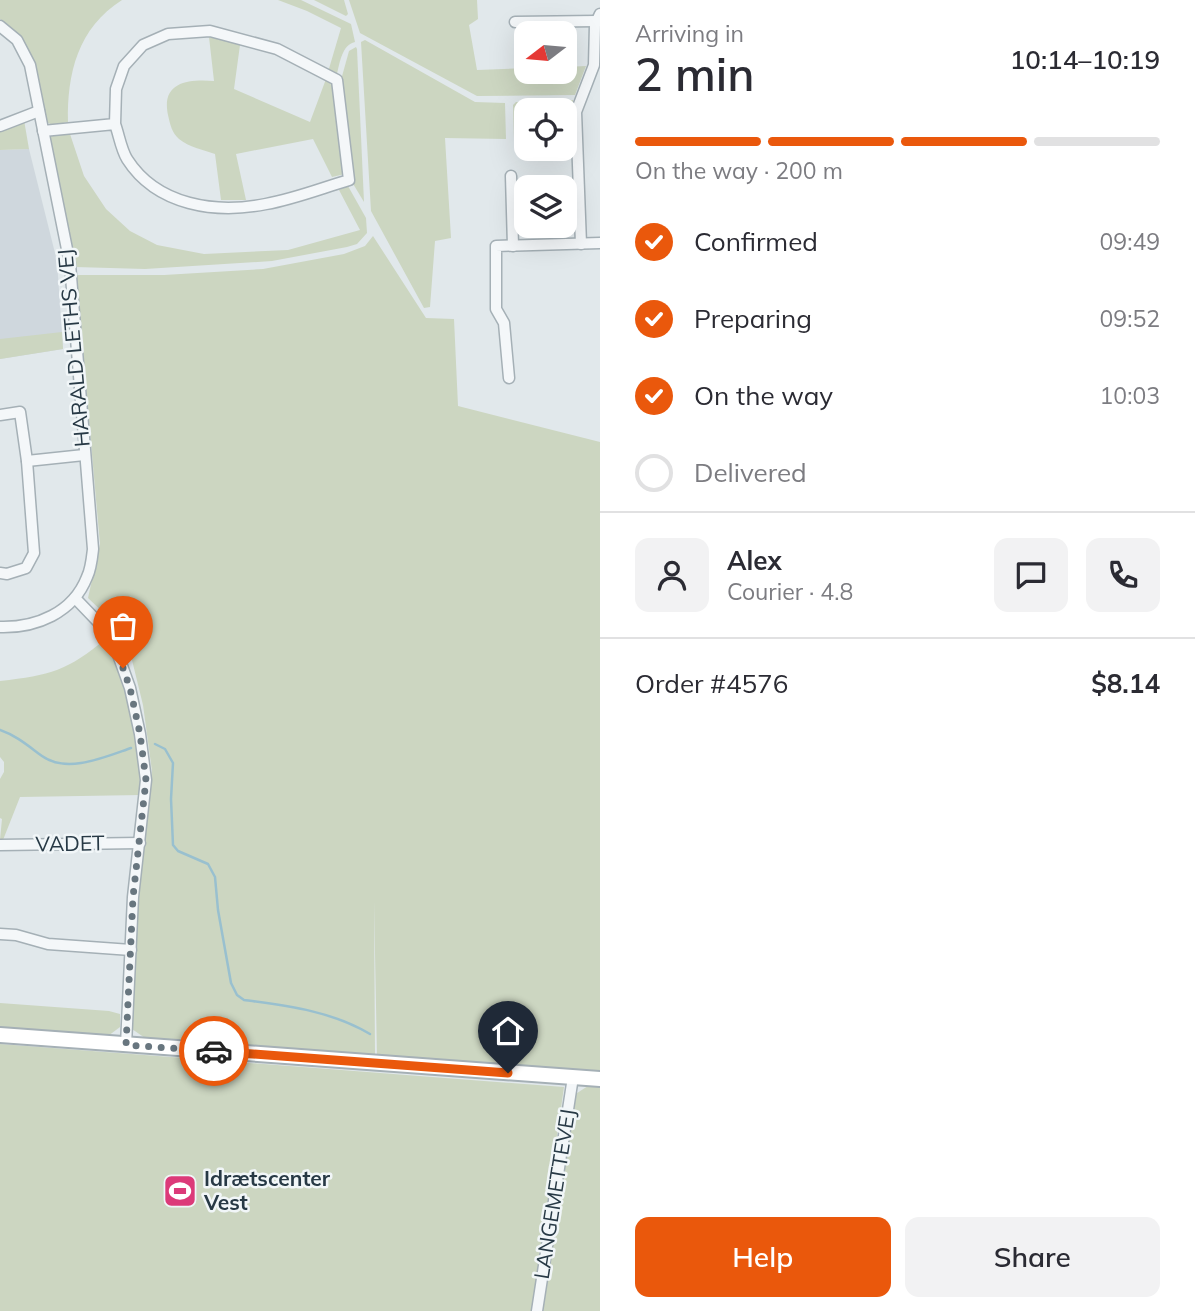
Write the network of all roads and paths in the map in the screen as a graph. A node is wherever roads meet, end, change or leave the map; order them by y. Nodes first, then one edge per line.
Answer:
1 (597, 20) edge
2 (556, 21) edge
3 (0, 26) edge
4 (39, 111) junction
5 (115, 124) junction
6 (0, 126) edge
7 (43, 131) junction
8 (511, 176) dead end
9 (600, 243) edge
10 (582, 244) junction
11 (513, 246) junction
12 (509, 378) dead end
13 (0, 415) edge
14 (84, 455) junction
15 (27, 461) junction
16 (0, 573) edge
17 (75, 598) junction
18 (0, 627) edge
19 (140, 843) junction
20 (0, 845) edge
21 (0, 934) edge
22 (131, 950) junction
23 (0, 1035) edge
24 (126, 1045) junction
25 (573, 1077) junction
26 (600, 1079) edge
27 (537, 1311) edge

1 - 2 street
1 - 10 street
3 - 4 street, HARALD LETHS VEJ
4 - 6 street
4 - 7 street, HARALD LETHS VEJ
5 - 5 street
5 - 7 street
7 - 14 street, HARALD LETHS VEJ
8 - 11 street
9 - 10 street
10 - 11 street
11 - 12 street
13 - 15 street
14 - 15 street
14 - 17 street, HARALD LETHS VEJ
15 - 16 street
17 - 18 street, HARALD LETHS VEJ
17 - 19 street
19 - 20 street, VADET
19 - 22 street
21 - 22 street
22 - 24 street
23 - 24 street
24 - 25 street
25 - 26 street
25 - 27 street, LANGEMETTEVEJ

